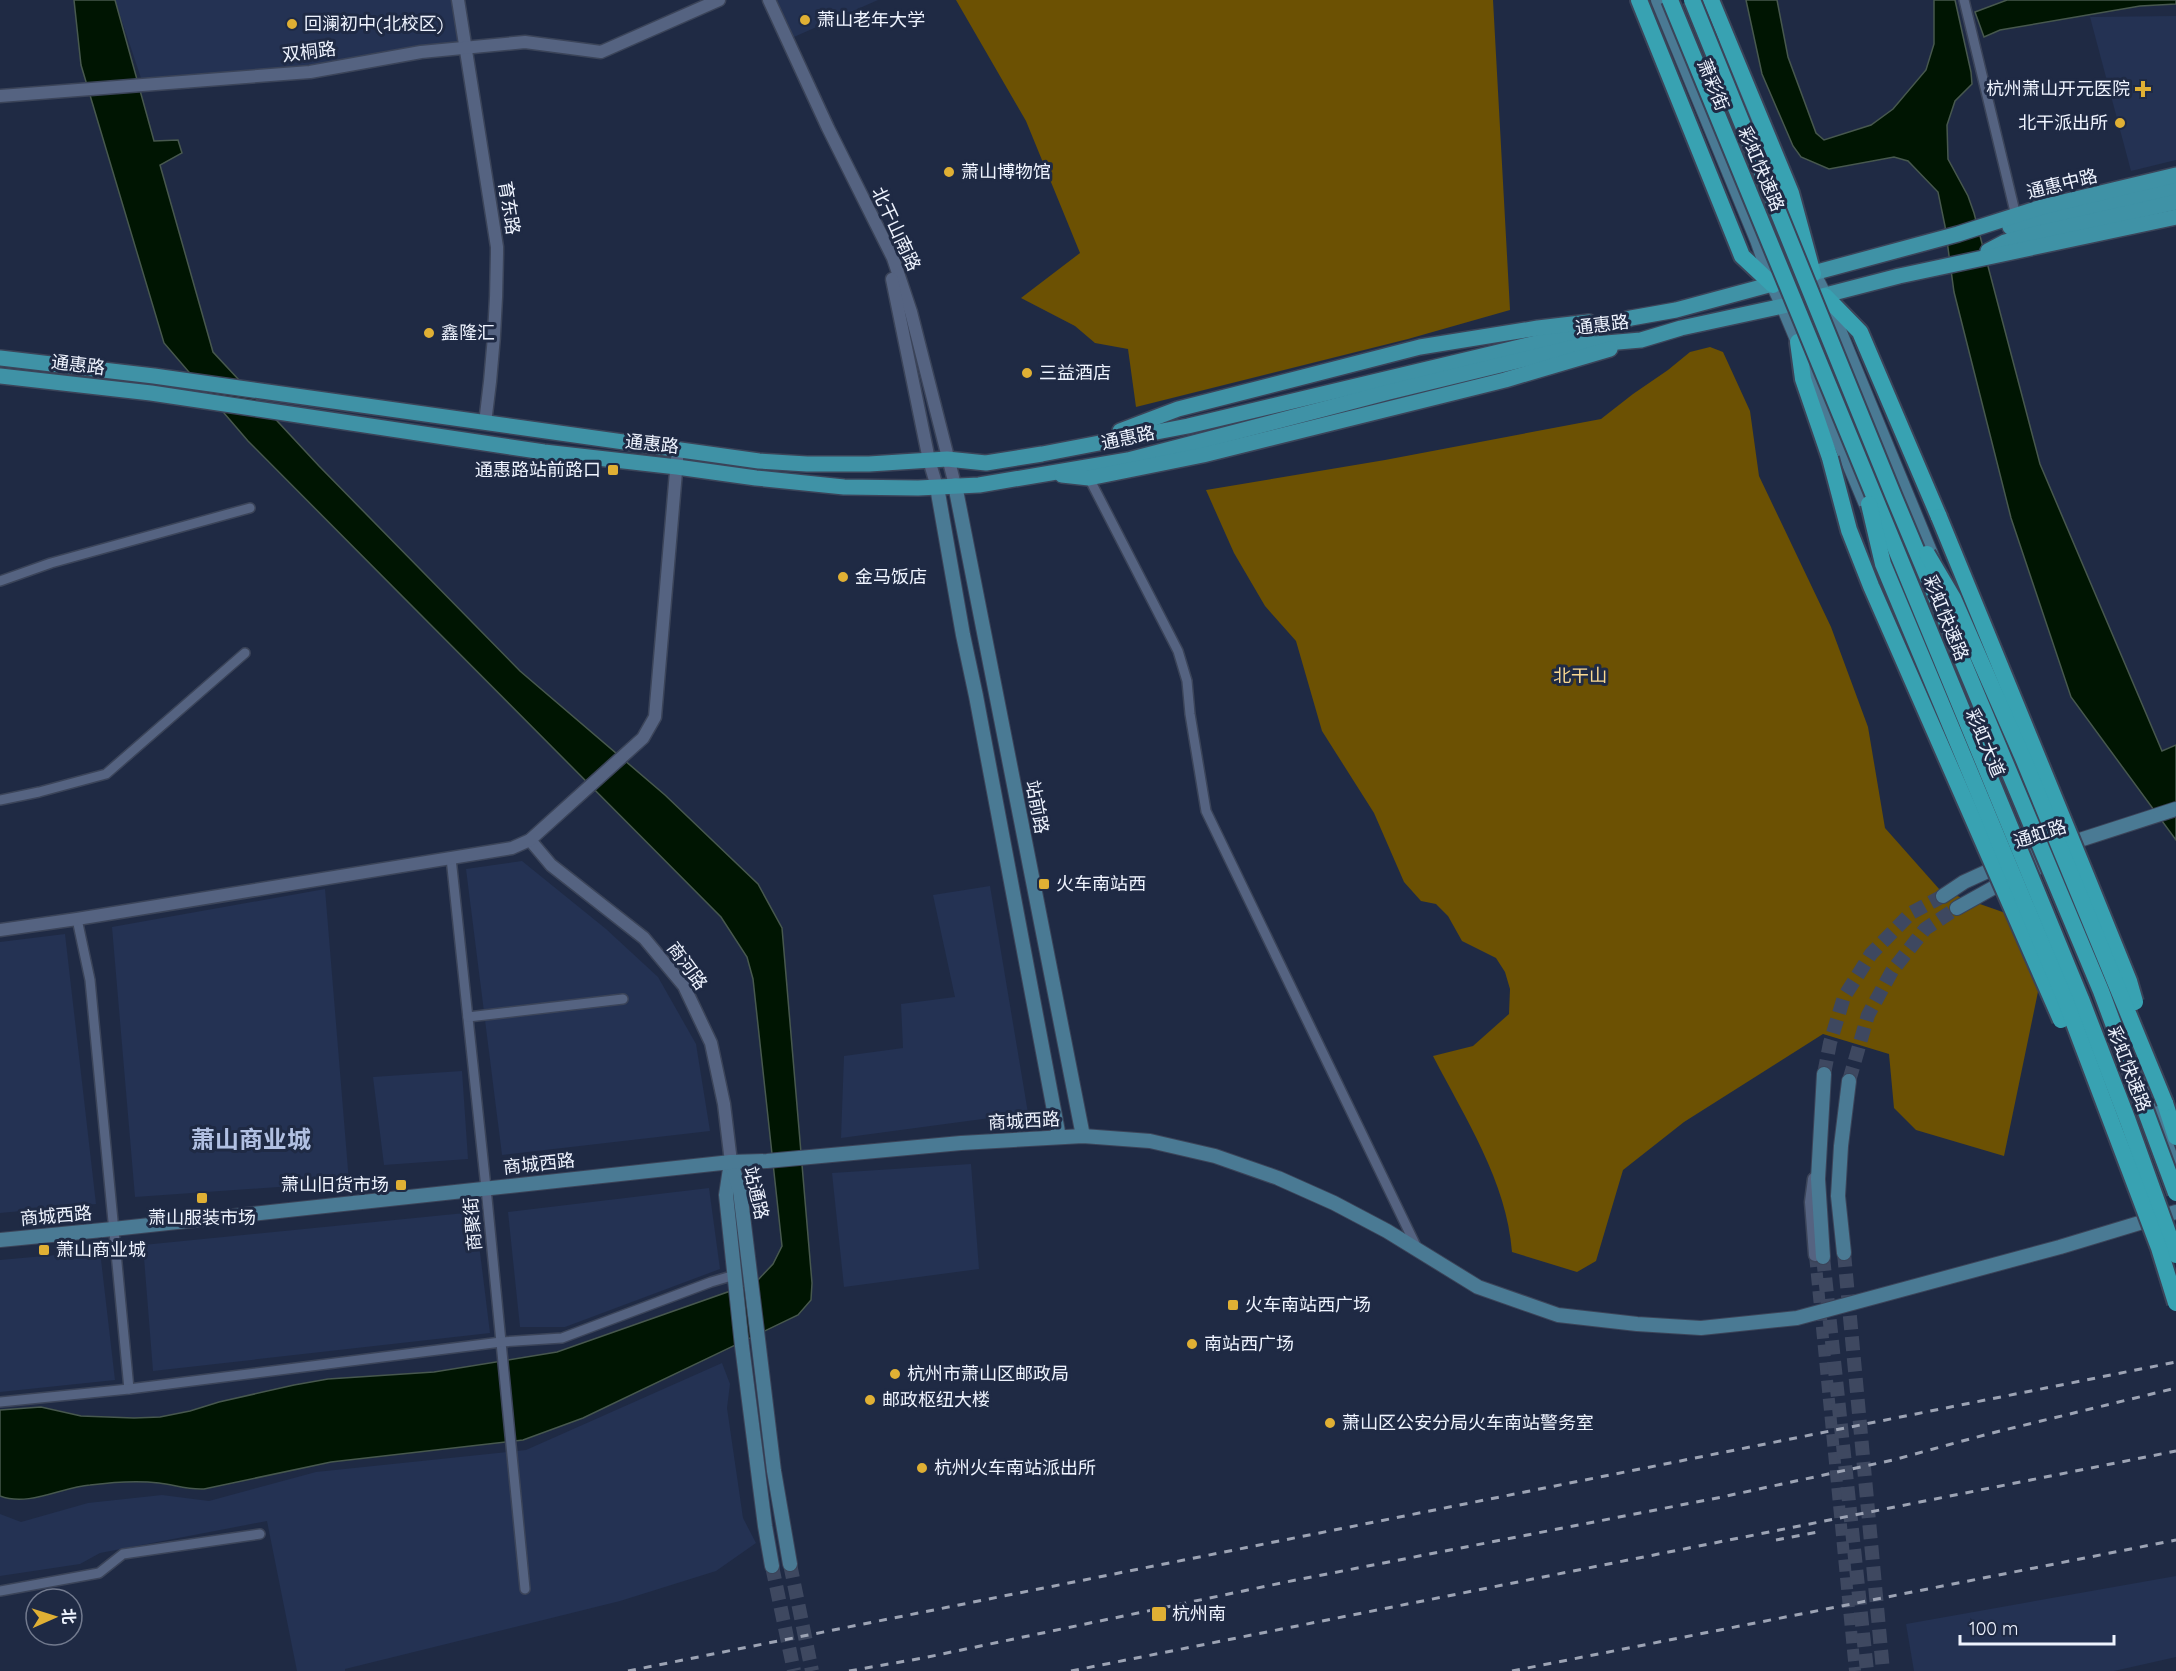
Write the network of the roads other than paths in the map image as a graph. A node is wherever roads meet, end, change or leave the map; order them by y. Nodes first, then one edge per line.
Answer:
1 (458, 0) edge
2 (719, 0) edge
3 (769, 0) edge
4 (1639, 0) edge
5 (1658, 0) edge
6 (1670, 0) edge
7 (1692, 0) edge
8 (1703, 0) edge
9 (1712, 0) edge
10 (1964, 0) edge
11 (464, 48) junction
12 (0, 96) edge
13 (2176, 175) edge
14 (2176, 188) edge
15 (2176, 202) edge
16 (2016, 216) junction
17 (2176, 217) edge
18 (1951, 236) junction
19 (882, 237) junction
20 (1966, 261) junction
21 (1813, 274) junction
22 (1773, 285) junction
23 (1825, 296) junction
24 (1783, 306) junction
25 (1631, 318) junction
26 (1641, 340) junction
27 (1798, 342) junction
28 (0, 358) edge
29 (0, 376) edge
30 (485, 423) junction
31 (678, 448) junction
32 (1042, 454) junction
33 (1859, 456) junction
34 (947, 459) junction
35 (930, 460) junction
36 (677, 467) junction
37 (1041, 473) junction
38 (1089, 478) junction
39 (955, 485) junction
40 (937, 487) junction
41 (1894, 497) junction
42 (250, 507) dead end
43 (0, 581) edge
44 (246, 653) dead end
45 (0, 800) edge
46 (2176, 809) edge
47 (530, 840) junction
48 (2054, 854) junction
49 (451, 858) junction
50 (2014, 861) junction
51 (2021, 875) junction
52 (1943, 896) tunnel mouth
53 (1957, 908) tunnel mouth
54 (77, 920) junction
55 (0, 930) edge
56 (623, 999) dead end
57 (468, 1017) junction
58 (1824, 1074) tunnel mouth
59 (1849, 1081) tunnel mouth
60 (2165, 1103) junction
61 (2112, 1128) junction
62 (1083, 1136) junction
63 (1059, 1137) junction
64 (2176, 1137) edge
65 (730, 1162) junction
66 (2176, 1171) edge
67 (486, 1188) junction
68 (2176, 1193) edge
69 (2176, 1212) edge
70 (2150, 1220) junction
71 (113, 1229) junction
72 (0, 1240) edge
73 (1418, 1250) junction
74 (1844, 1253) tunnel mouth
75 (2176, 1255) edge
76 (1819, 1256) tunnel mouth
77 (735, 1275) junction
78 (2176, 1304) edge
79 (501, 1342) junction
80 (129, 1389) junction
81 (0, 1402) edge
82 (260, 1534) dead end
83 (790, 1564) tunnel mouth
84 (772, 1566) tunnel mouth
85 (525, 1589) dead end
86 (0, 1591) edge

1 - 11 street, 育东路
2 - 11 street, 双桐路
3 - 19 street, 北干山南路
4 - 22 highway
5 - 22 main road, 萧彩街
6 - 33 highway, 彩虹快速路, bridge
7 - 41 highway, 彩虹快速路, bridge
8 - 21 main road, 萧彩街
9 - 21 highway
10 - 16 street
11 - 12 street, 双桐路
11 - 30 street, 育东路
13 - 16 main road, 通惠中路
14 - 18 main road, 通惠中路
15 - 20 main road
16 - 18 main road, 通惠中路
17 - 20 main road
18 - 21 main road, 通惠路
19 - 34 street, 北干山南路
19 - 35 street
20 - 23 main road, 通惠路
21 - 22 main road, 通惠路
21 - 23 main road, 彩虹大道
22 - 24 main road, 彩虹大道
22 - 25 main road, 通惠路
23 - 24 main road, 通惠路
23 - 48 main road, 彩虹大道
23 - 60 highway, bridge
24 - 26 main road, 通惠路
24 - 27 main road, 彩虹大道
25 - 32 main road, 通惠路
25 - 32 main road
26 - 37 main road, 通惠路
26 - 38 main road
27 - 50 main road, 彩虹大道
27 - 61 highway, bridge
28 - 30 main road, 通惠路
29 - 36 main road, 通惠路
30 - 31 main road, 通惠路
31 - 35 main road, 通惠路
31 - 36 street
32 - 34 main road, 通惠路
33 - 61 highway, bridge
33 - 75 highway, 彩虹快速路, bridge
34 - 35 main road, 通惠路
34 - 39 street, 北干山南路
35 - 40 street
36 - 40 main road, 通惠路
36 - 47 street
37 - 38 main road
37 - 39 main road, 通惠路
38 - 73 street
39 - 40 main road, 通惠路
39 - 62 main road, 站前路
40 - 63 main road
41 - 60 highway, bridge
41 - 68 highway, 彩虹快速路, bridge
42 - 43 street
44 - 45 street
46 - 48 main road, 通虹路
47 - 49 street
47 - 65 street, 商河路
48 - 50 main road, 通虹路
48 - 51 main road, 通虹路
48 - 66 main road, 彩虹大道
49 - 54 street
49 - 57 street, 商聚街
50 - 51 main road, 彩虹大道
50 - 52 main road, 通虹路
51 - 53 main road, 通虹路
51 - 70 main road, 彩虹大道
54 - 55 street
54 - 71 street
56 - 57 street
57 - 67 street, 商聚街
58 - 76 main road
59 - 74 main road
60 - 64 highway
61 - 78 highway, bridge
62 - 63 main road, 商城西路
62 - 73 main road, 商城西路
63 - 65 main road, 商城西路
65 - 67 main road, 商城西路
65 - 77 main road, 站通路
65 - 83 main road, 站通路
67 - 71 main road, 商城西路
67 - 79 street, 商聚街
69 - 70 main road, 商城西路
70 - 73 main road, 商城西路
71 - 72 main road, 商城西路
71 - 80 street
77 - 79 street
77 - 84 main road, 站通路
79 - 80 street
79 - 85 street, 商聚街
80 - 81 street
82 - 86 street

